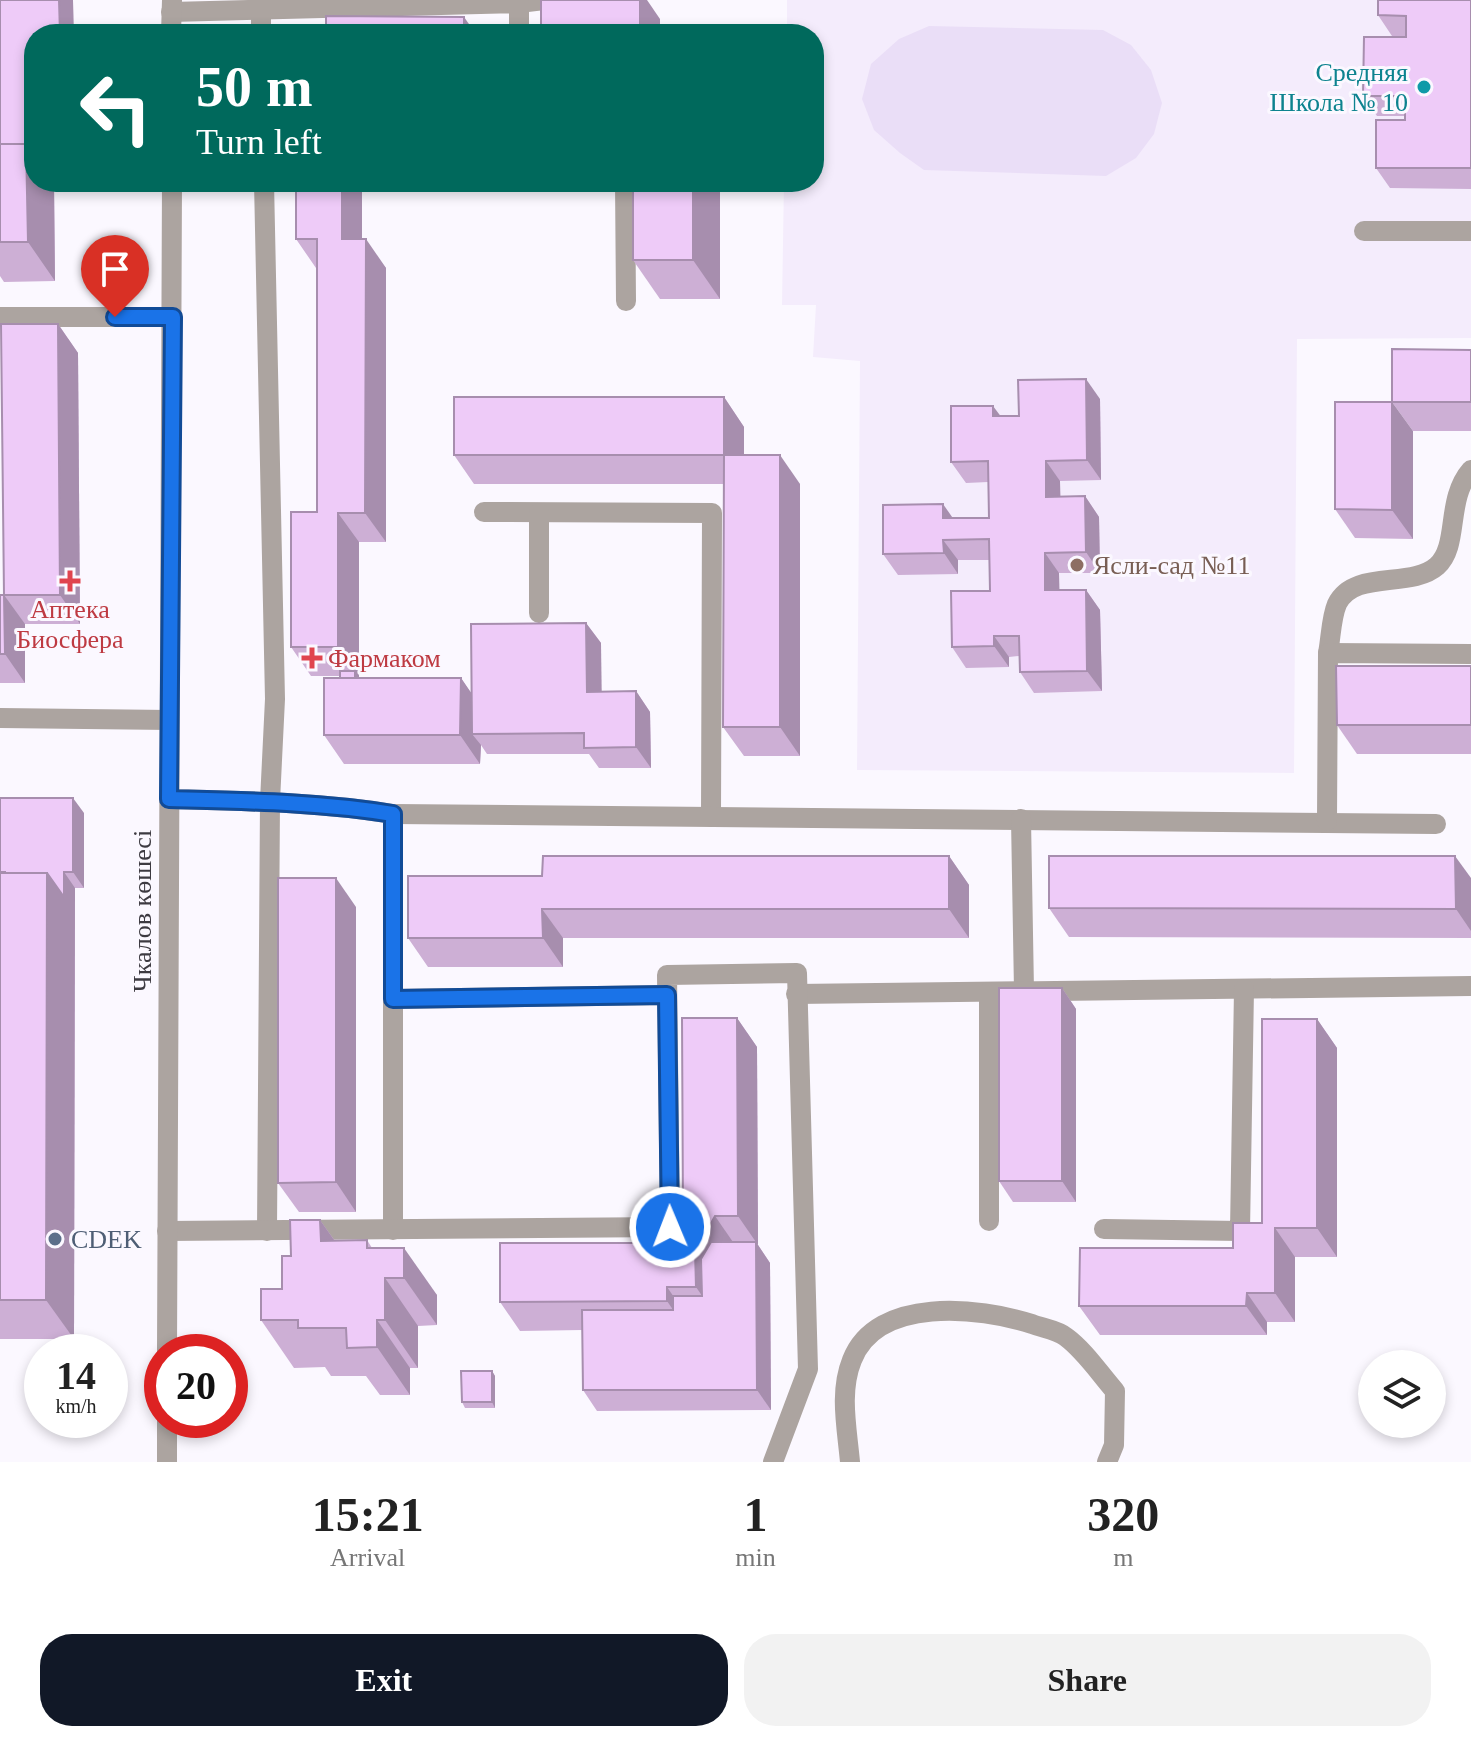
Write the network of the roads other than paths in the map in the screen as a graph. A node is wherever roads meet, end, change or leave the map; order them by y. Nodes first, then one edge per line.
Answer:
1 (544, 0) edge
2 (519, 2) edge
3 (171, 6) edge
4 (261, 11) junction
5 (261, 24) edge
6 (519, 24) edge
7 (172, 192) edge
8 (264, 192) edge
9 (625, 192) edge
10 (1364, 231) dead end
11 (1471, 231) edge
12 (626, 301) dead end
13 (0, 317) edge
14 (173, 317) junction
15 (1471, 470) edge
16 (484, 512) dead end
17 (539, 513) junction
18 (539, 613) dead end
19 (1328, 653) junction
20 (1471, 654) edge
21 (0, 718) edge
22 (169, 720) junction
23 (169, 799) junction
24 (270, 801) junction
25 (393, 814) junction
26 (711, 817) junction
27 (1021, 819) junction
28 (1327, 821) junction
29 (1436, 824) dead end
30 (1471, 986) edge
31 (1244, 989) junction
32 (1024, 991) junction
33 (989, 992) junction
34 (796, 994) junction
35 (667, 995) junction
36 (393, 999) junction
37 (989, 1221) dead end
38 (1104, 1229) dead end
39 (393, 1230) junction
40 (167, 1231) junction
41 (267, 1231) junction
42 (167, 1334) edge
43 (167, 1438) edge
44 (167, 1462) edge
45 (773, 1462) edge
46 (850, 1462) edge
47 (1107, 1462) edge

1 - 2 street
2 - 4 street
2 - 6 street
3 - 4 street
4 - 5 street
7 - 14 street, Чкалов көшесі
8 - 24 street
9 - 12 street
10 - 11 street
13 - 14 street
14 - 22 street, Чкалов көшесі
15 - 19 street
16 - 17 street
17 - 18 street
17 - 26 street
19 - 20 street
19 - 28 street
21 - 22 street
22 - 23 street, Чкалов көшесі
23 - 24 street
23 - 40 street, Чкалов көшесі
24 - 25 street
24 - 41 street
25 - 26 street
25 - 36 street
26 - 27 street
27 - 28 street
27 - 32 street
28 - 29 street
30 - 31 street
31 - 32 street
31 - 38 street
32 - 33 street
33 - 34 street
33 - 37 street
34 - 35 street
34 - 45 street
35 - 36 street
35 - 39 street
36 - 39 street
39 - 41 street
40 - 41 street
40 - 42 street, Чкалов көшесі
43 - 44 street
46 - 47 street

